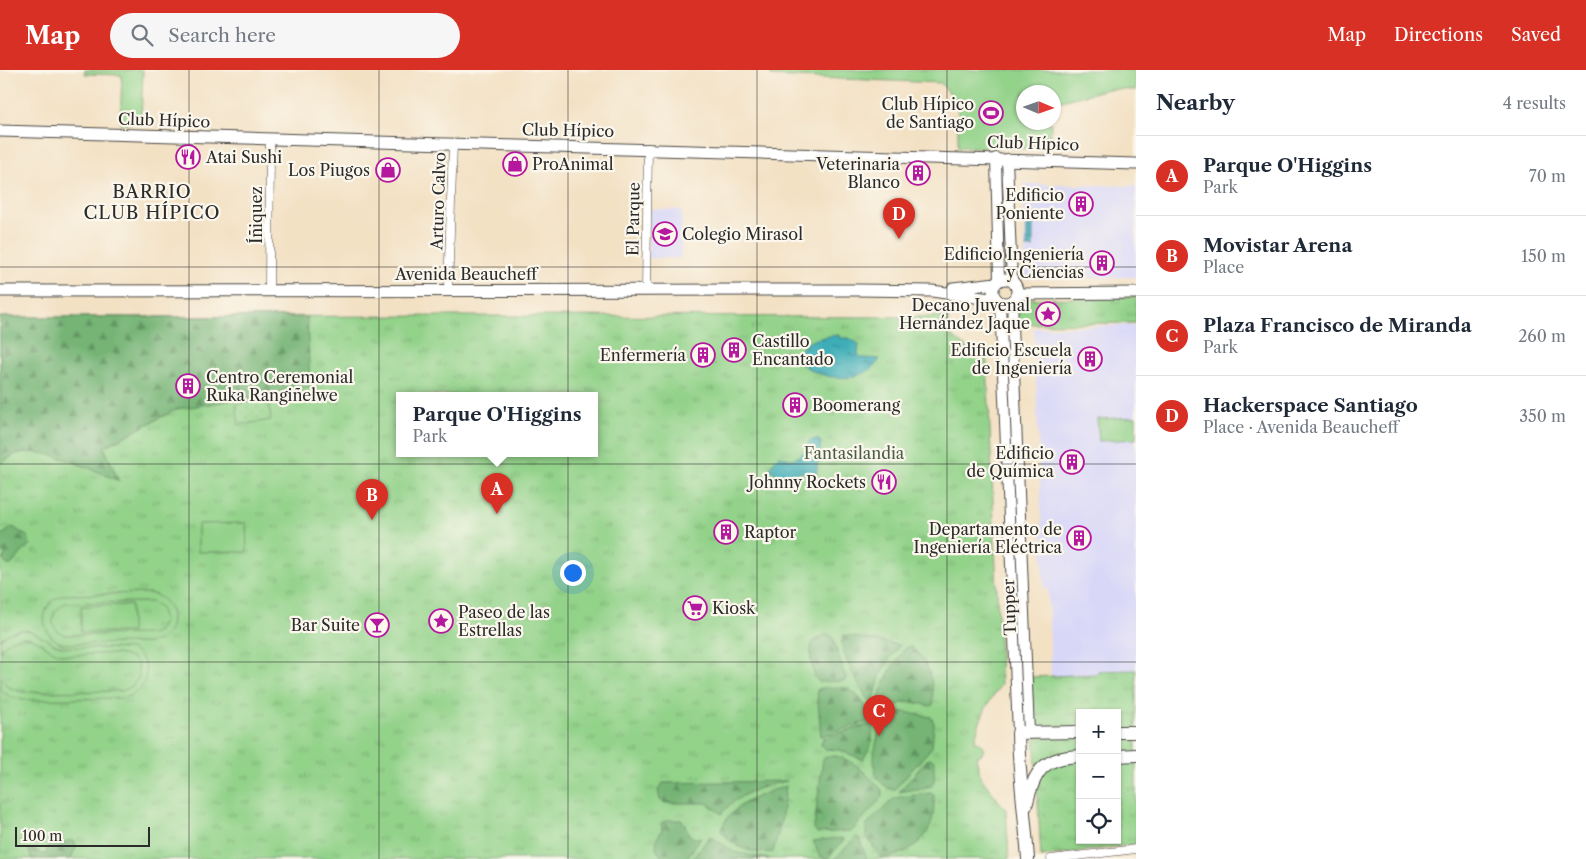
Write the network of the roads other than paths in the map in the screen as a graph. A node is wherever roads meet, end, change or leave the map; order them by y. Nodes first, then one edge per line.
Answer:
1 (0, 131) edge
2 (270, 139) junction
3 (453, 143) junction
4 (648, 148) junction
5 (1001, 158) junction
6 (1136, 164) edge
7 (1012, 281) junction
8 (998, 282) junction
9 (269, 290) junction
10 (448, 290) junction
11 (646, 290) junction
12 (0, 291) edge
13 (932, 291) junction
14 (1136, 293) edge
15 (1015, 297) junction
16 (998, 301) junction
17 (1024, 732) junction
18 (1076, 732) edge
19 (1121, 732) edge
20 (1136, 732) edge
21 (1136, 755) edge
22 (1076, 756) edge
23 (1121, 756) edge
24 (1025, 811) junction
25 (1136, 848) edge
26 (1028, 859) edge
27 (1051, 859) edge

1 - 2 main road, Club Hípico
2 - 3 main road, Club Hípico
2 - 9 street, Íñiquez
3 - 4 main road, Club Hípico
3 - 10 street, Arturo Calvo
4 - 5 main road, Club Hípico
4 - 11 street, El Parque
5 - 6 main road, Club Hípico
5 - 7 street
5 - 8 street
7 - 8 main road
7 - 15 main road
8 - 13 main road, Avenida Beaucheff
8 - 16 main road
9 - 10 main road, Avenida Beaucheff
9 - 12 main road, Avenida Beaucheff
10 - 11 main road, Avenida Beaucheff
11 - 13 main road, Avenida Beaucheff
13 - 16 main road, Avenida Beaucheff
14 - 15 main road
15 - 16 main road
15 - 17 street, Tupper
16 - 17 street, Tupper
17 - 18 main road
17 - 24 main road
19 - 20 main road
21 - 23 main road
22 - 24 main road
24 - 26 main road
25 - 27 street

